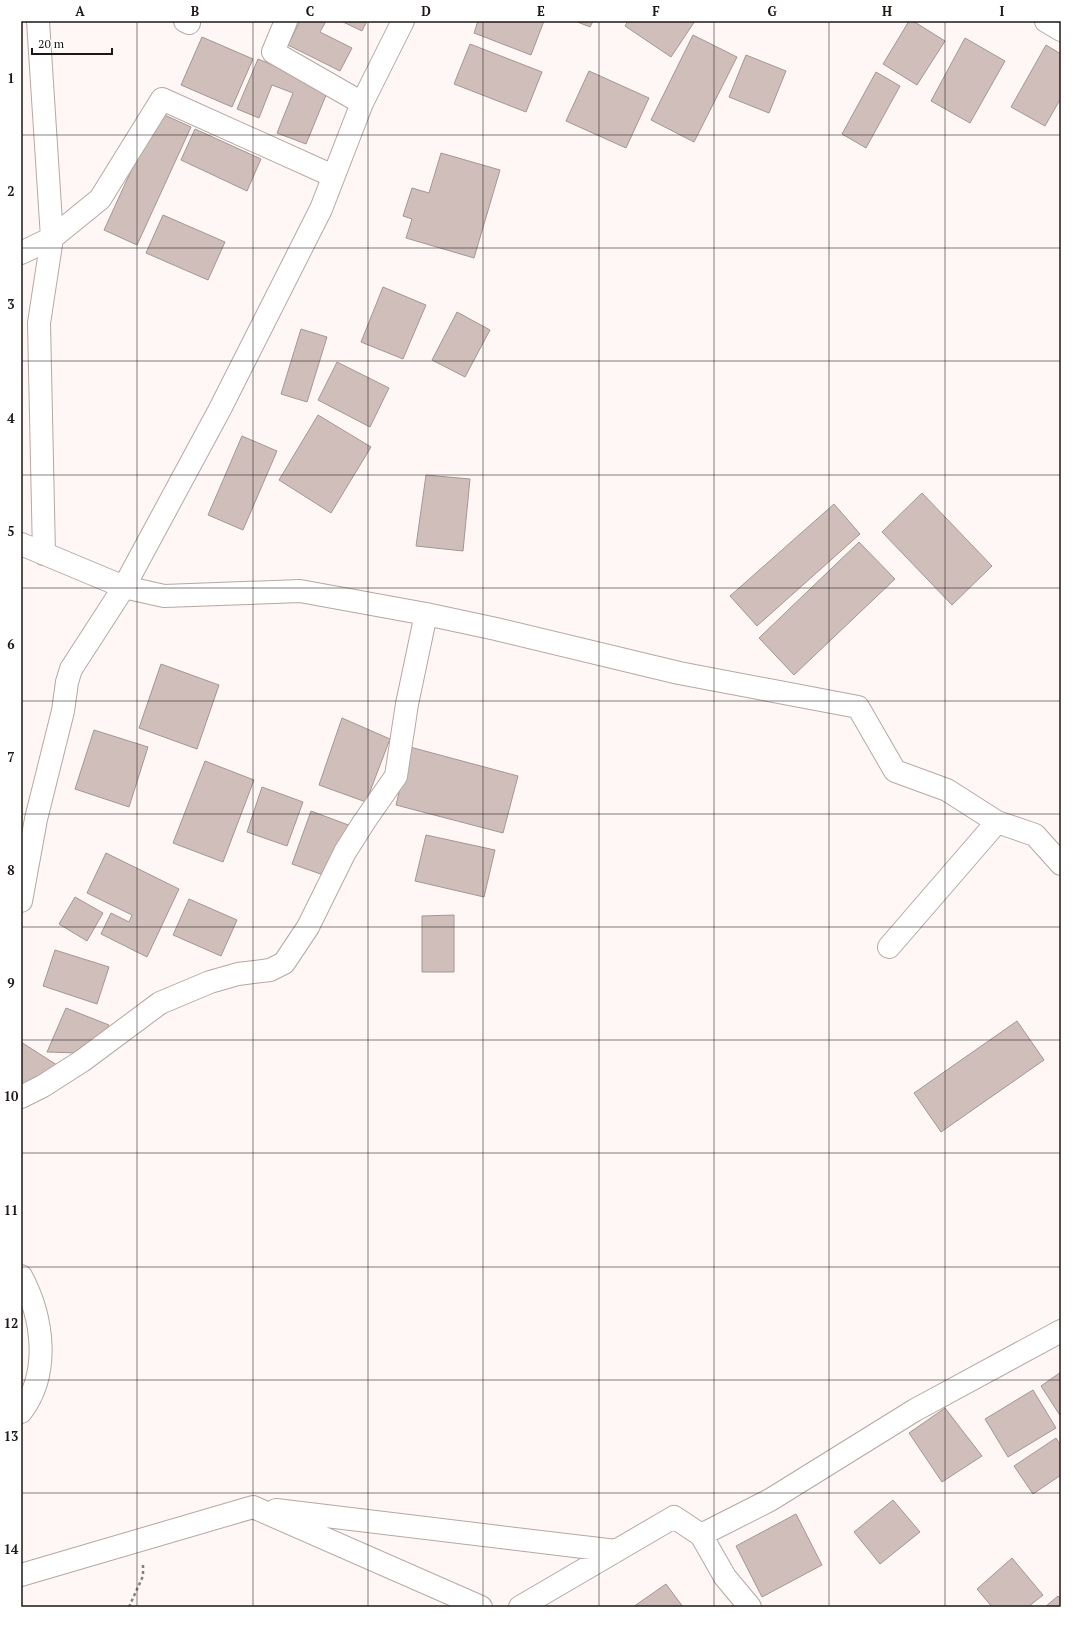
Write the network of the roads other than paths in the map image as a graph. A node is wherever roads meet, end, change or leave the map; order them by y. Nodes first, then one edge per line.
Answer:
1 (38, 21) edge
2 (286, 21) edge
3 (403, 21) edge
4 (1046, 21) edge
5 (1061, 30) edge
6 (362, 103) junction
7 (333, 176) junction
8 (52, 238) junction
9 (21, 254) edge
10 (21, 544) edge
11 (44, 554) junction
12 (124, 588) junction
13 (426, 614) junction
14 (29, 817) edge
15 (997, 822) junction
16 (1061, 864) edge
17 (21, 901) edge
18 (889, 947) dead end
19 (21, 1097) edge
20 (21, 1276) edge
21 (1061, 1331) edge
22 (21, 1412) edge
23 (254, 1507) junction
24 (701, 1535) junction
25 (616, 1551) junction
26 (21, 1575) edge
27 (481, 1607) edge
28 (520, 1607) edge
29 (750, 1607) edge

1 - 8 street
2 - 6 street
3 - 6 street
4 - 5 street
6 - 7 street
7 - 8 street
7 - 12 street
8 - 9 street
8 - 11 street
10 - 11 street
11 - 12 street
12 - 13 street
12 - 14 street
13 - 15 street
13 - 19 street
14 - 17 street
15 - 16 street
15 - 18 street
20 - 22 street
21 - 24 street
23 - 25 street
23 - 26 street
23 - 27 street
24 - 25 street
24 - 29 street
25 - 28 street

